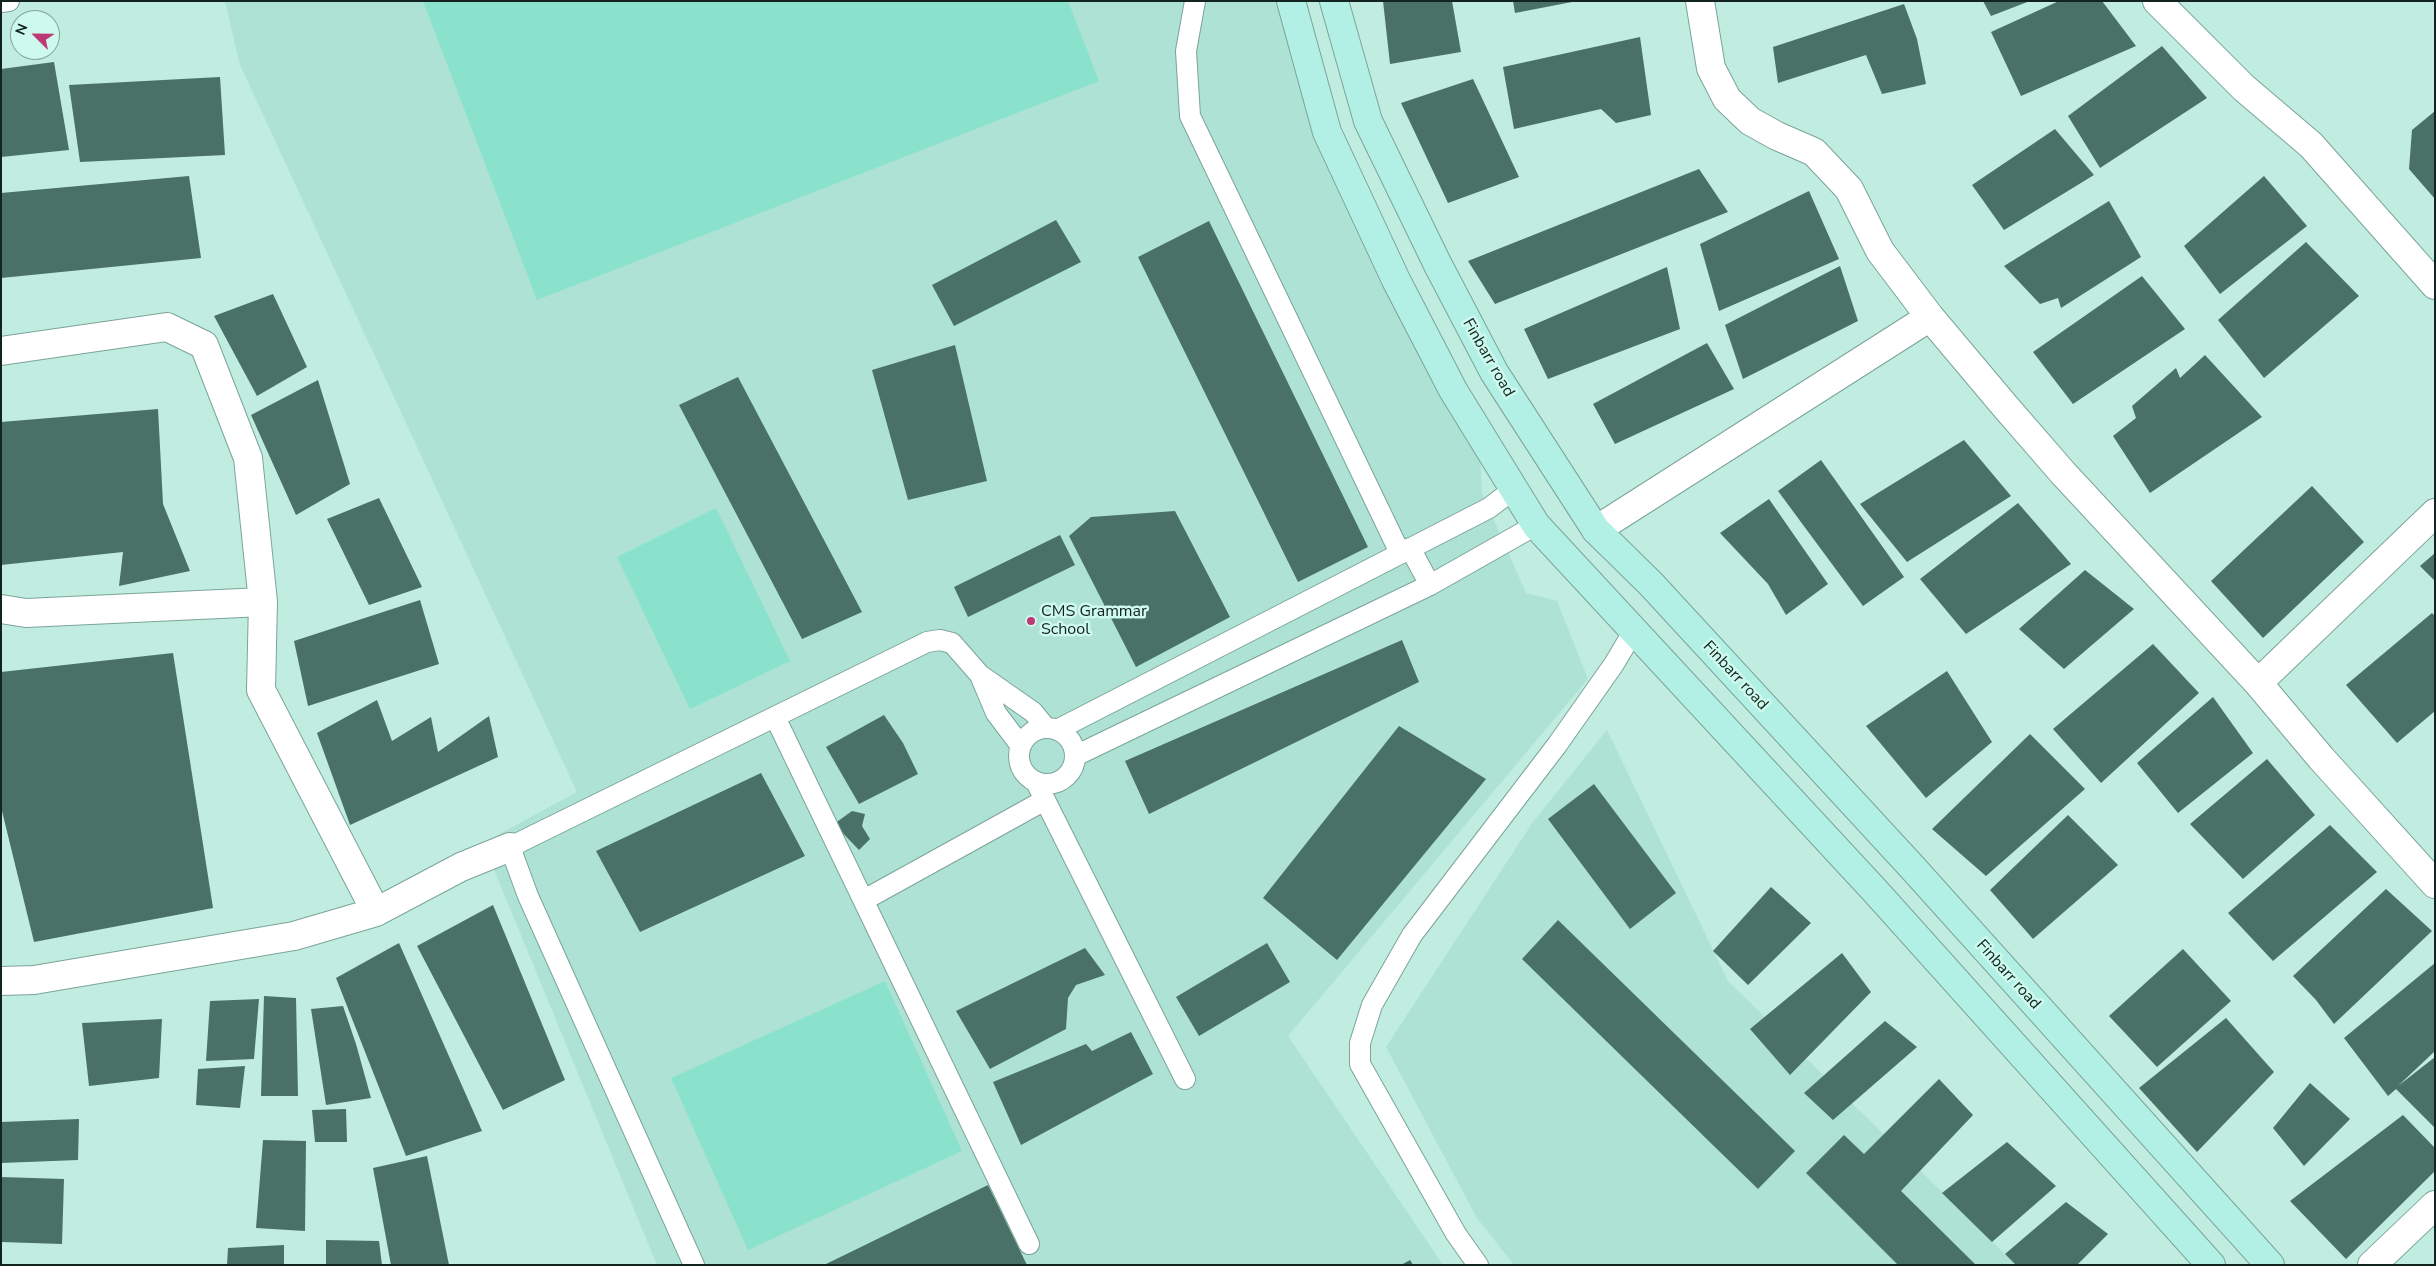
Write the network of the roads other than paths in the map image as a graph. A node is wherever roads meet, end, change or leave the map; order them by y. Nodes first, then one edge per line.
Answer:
1 (9, 1) edge
2 (1194, 1) edge
3 (1291, 1) edge
4 (1334, 1) edge
5 (1700, 1) edge
6 (2157, 1) edge
7 (1, 2) edge
8 (2435, 285) edge
9 (1930, 317) junction
10 (1, 351) edge
11 (1514, 489) junction
12 (2435, 513) edge
13 (1536, 525) junction
14 (1596, 530) junction
15 (1405, 550) junction
16 (1430, 585) junction
17 (263, 602) junction
18 (1, 609) edge
19 (1633, 632) junction
20 (980, 675) junction
21 (2258, 683) junction
22 (775, 717) junction
23 (1052, 729) junction
24 (1021, 746) junction
25 (1075, 756) junction
26 (1041, 791) junction
27 (510, 847) junction
28 (2435, 884) edge
29 (864, 900) junction
30 (376, 912) junction
31 (1, 980) edge
32 (1185, 1079) dead end
33 (2435, 1205) edge
34 (1029, 1244) dead end
35 (694, 1265) edge
36 (1478, 1265) edge
37 (2211, 1265) edge
38 (2270, 1265) edge
39 (2372, 1265) edge

1 - 7 lane
2 - 15 lane
3 - 11 main road
4 - 14 main road, Finbarr road
5 - 9 street
6 - 8 street
9 - 14 street
9 - 21 street
10 - 17 street
11 - 13 main road
11 - 15 lane
12 - 21 street
13 - 16 lane
13 - 19 main road
14 - 38 main road, Finbarr road
15 - 16 lane
15 - 23 lane
16 - 25 lane
17 - 18 street
17 - 30 street
19 - 36 lane
19 - 37 main road
20 - 22 lane
20 - 23 lane
20 - 24 lane
21 - 28 street
22 - 27 lane
22 - 29 lane
23 - 24 lane
23 - 25 lane
24 - 26 lane
25 - 26 lane
26 - 29 lane
26 - 32 lane
27 - 30 street
27 - 35 lane
29 - 34 lane
30 - 31 street
33 - 39 street

